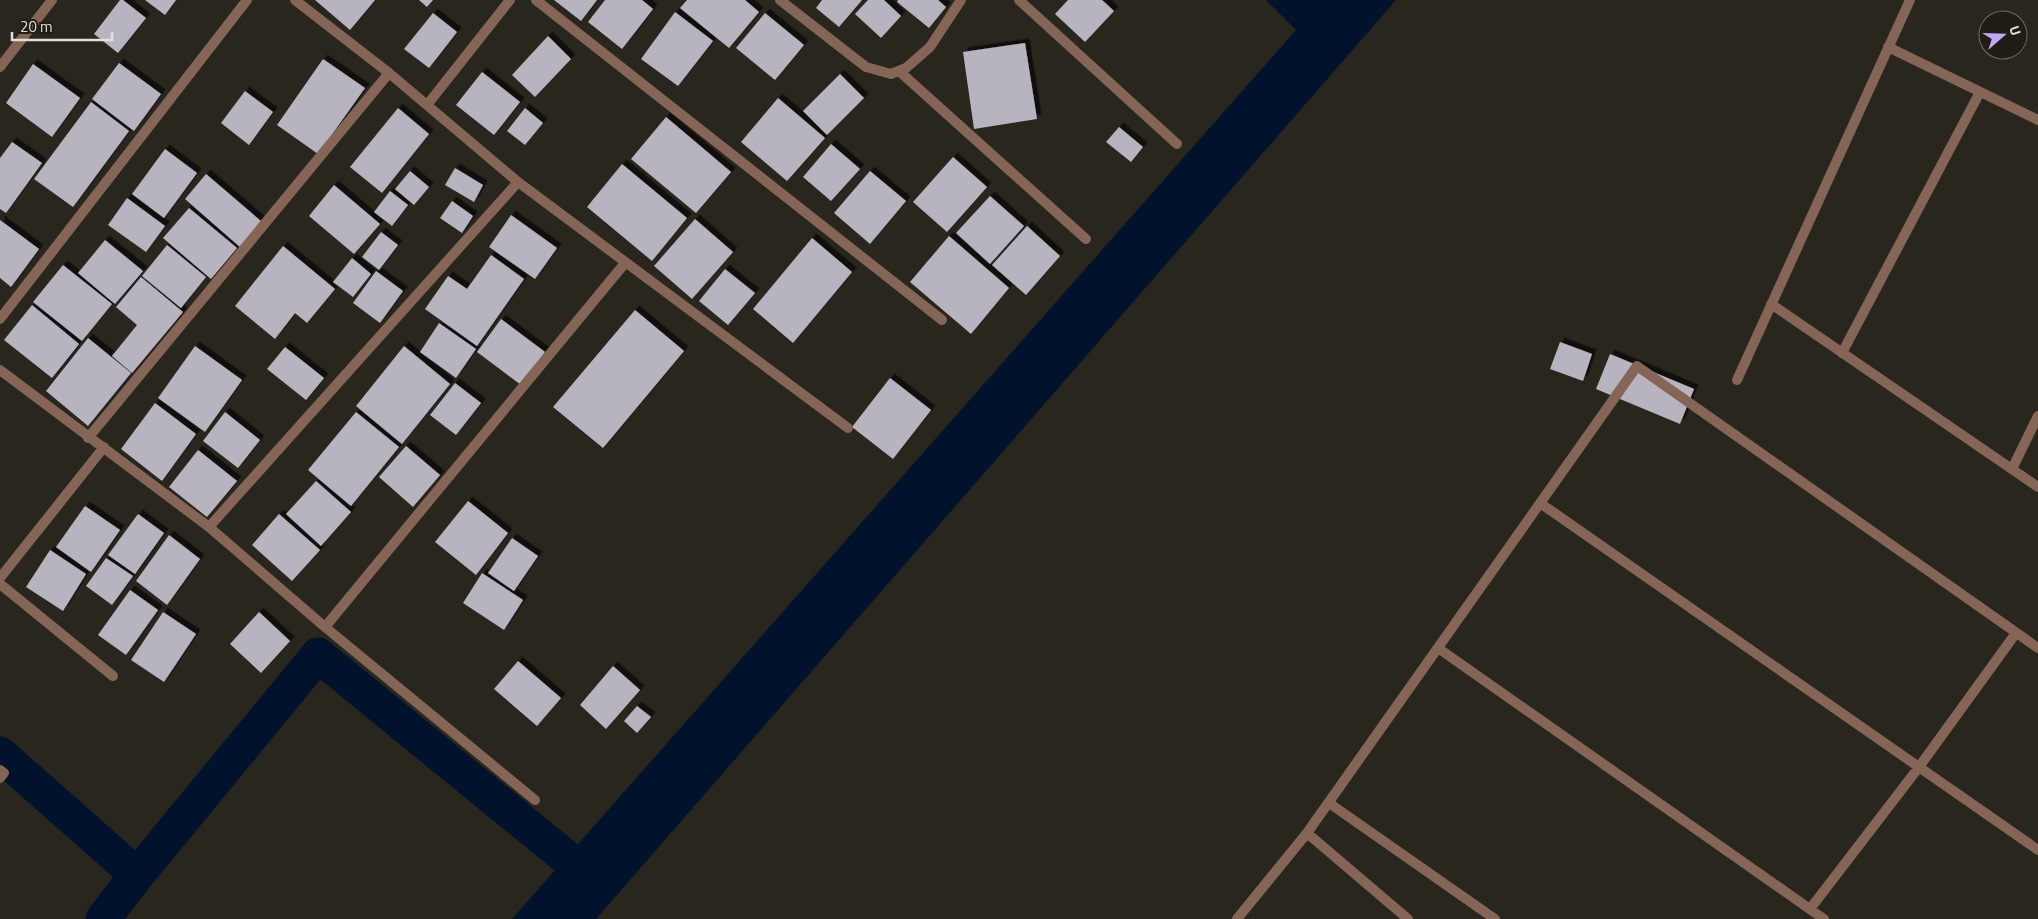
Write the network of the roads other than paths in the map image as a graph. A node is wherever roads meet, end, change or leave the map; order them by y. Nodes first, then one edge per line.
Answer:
1 (52, 0) edge
2 (246, 0) edge
3 (295, 0) edge
4 (510, 0) edge
5 (536, 0) edge
6 (780, 0) edge
7 (961, 0) edge
8 (1019, 0) edge
9 (1910, 0) edge
10 (1888, 47) junction
11 (0, 67) edge
12 (899, 71) junction
13 (389, 73) junction
14 (1980, 92) junction
15 (427, 105) junction
16 (2038, 120) edge
17 (1177, 144) dead end
18 (518, 182) junction
19 (1086, 239) dead end
20 (625, 263) junction
21 (1771, 304) junction
22 (0, 318) edge
23 (942, 320) dead end
24 (1842, 353) junction
25 (0, 370) edge
26 (1736, 380) dead end
27 (2038, 416) edge
28 (848, 428) dead end
29 (88, 438) junction
30 (104, 447) junction
31 (2012, 469) junction
32 (2038, 487) edge
33 (1540, 503) junction
34 (210, 527) junction
35 (0, 578) edge
36 (0, 584) edge
37 (325, 627) junction
38 (2016, 633) junction
39 (1438, 648) junction
40 (2038, 648) edge
41 (113, 676) dead end
42 (1920, 767) junction
43 (0, 770) edge
44 (0, 778) edge
45 (535, 800) dead end
46 (1329, 803) junction
47 (1307, 833) junction
48 (2038, 850) edge
49 (1810, 909) junction
50 (1237, 919) edge
51 (1408, 919) edge
52 (1495, 919) edge
53 (1824, 919) edge

1 - 11 street
2 - 22 street
3 - 13 street
4 - 15 street
5 - 23 street
6 - 12 street
7 - 12 street
8 - 17 street
9 - 10 street
10 - 14 street
10 - 21 street
12 - 19 street
13 - 15 street
13 - 29 street
14 - 16 street
14 - 24 street
15 - 18 street
18 - 20 street
18 - 34 street
20 - 28 street
20 - 37 street
21 - 24 street
21 - 26 street
24 - 31 street
25 - 29 street
27 - 31 street
29 - 30 street
30 - 34 street
30 - 35 street
31 - 32 street
33 - 38 street
33 - 39 street
33 - 42 street
34 - 37 street
36 - 41 street
37 - 45 street
38 - 40 street
38 - 42 street
39 - 46 street
39 - 49 street
42 - 48 street
42 - 49 street
43 - 44 street
46 - 47 street
46 - 52 street
47 - 50 street
47 - 51 street
49 - 53 street

